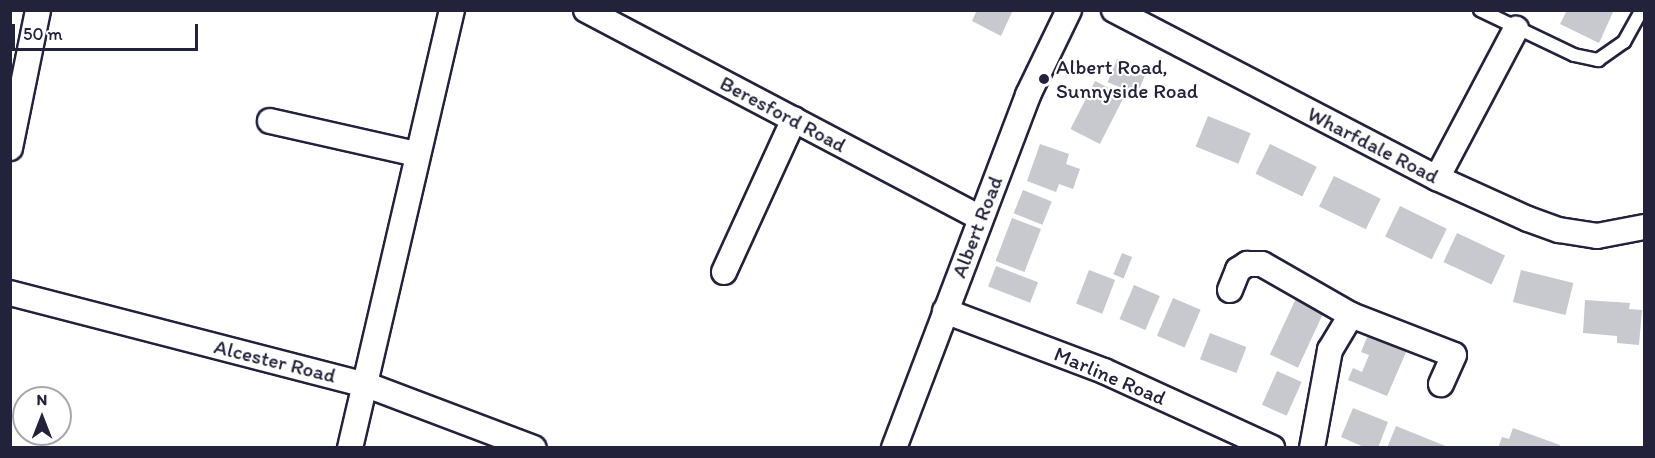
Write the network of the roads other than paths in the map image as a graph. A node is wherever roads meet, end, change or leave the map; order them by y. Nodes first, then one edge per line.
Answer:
1 (38, 10) edge
2 (452, 10) edge
3 (586, 10) edge
4 (1069, 10) edge
5 (1114, 10) edge
6 (1480, 10) edge
7 (1642, 10) edge
8 (1516, 28) junction
9 (794, 119) junction
10 (270, 121) dead end
11 (10, 148) edge
12 (417, 154) junction
13 (1437, 178) junction
14 (980, 218) junction
15 (1644, 227) edge
16 (724, 272) dead end
17 (1230, 290) dead end
18 (10, 293) edge
19 (945, 311) junction
20 (1351, 315) junction
21 (1442, 384) dead end
22 (367, 385) junction
23 (350, 447) edge
24 (534, 447) edge
25 (894, 447) edge
26 (1272, 447) edge
27 (1312, 447) edge

1 - 11 street
2 - 12 street
3 - 9 street, Beresford Road
4 - 14 street, Albert Road
5 - 13 street, Wharfdale Road
6 - 8 lane
7 - 8 lane
8 - 13 street
9 - 14 street, Beresford Road
9 - 16 street
10 - 12 street
12 - 22 street
13 - 15 street, Wharfdale Road
14 - 19 street, Albert Road
17 - 20 street
18 - 22 street, Alcester Road
19 - 25 street, Albert Road
19 - 26 street, Marline Road
20 - 21 street
20 - 27 street
22 - 23 street
22 - 24 street, Alcester Road

